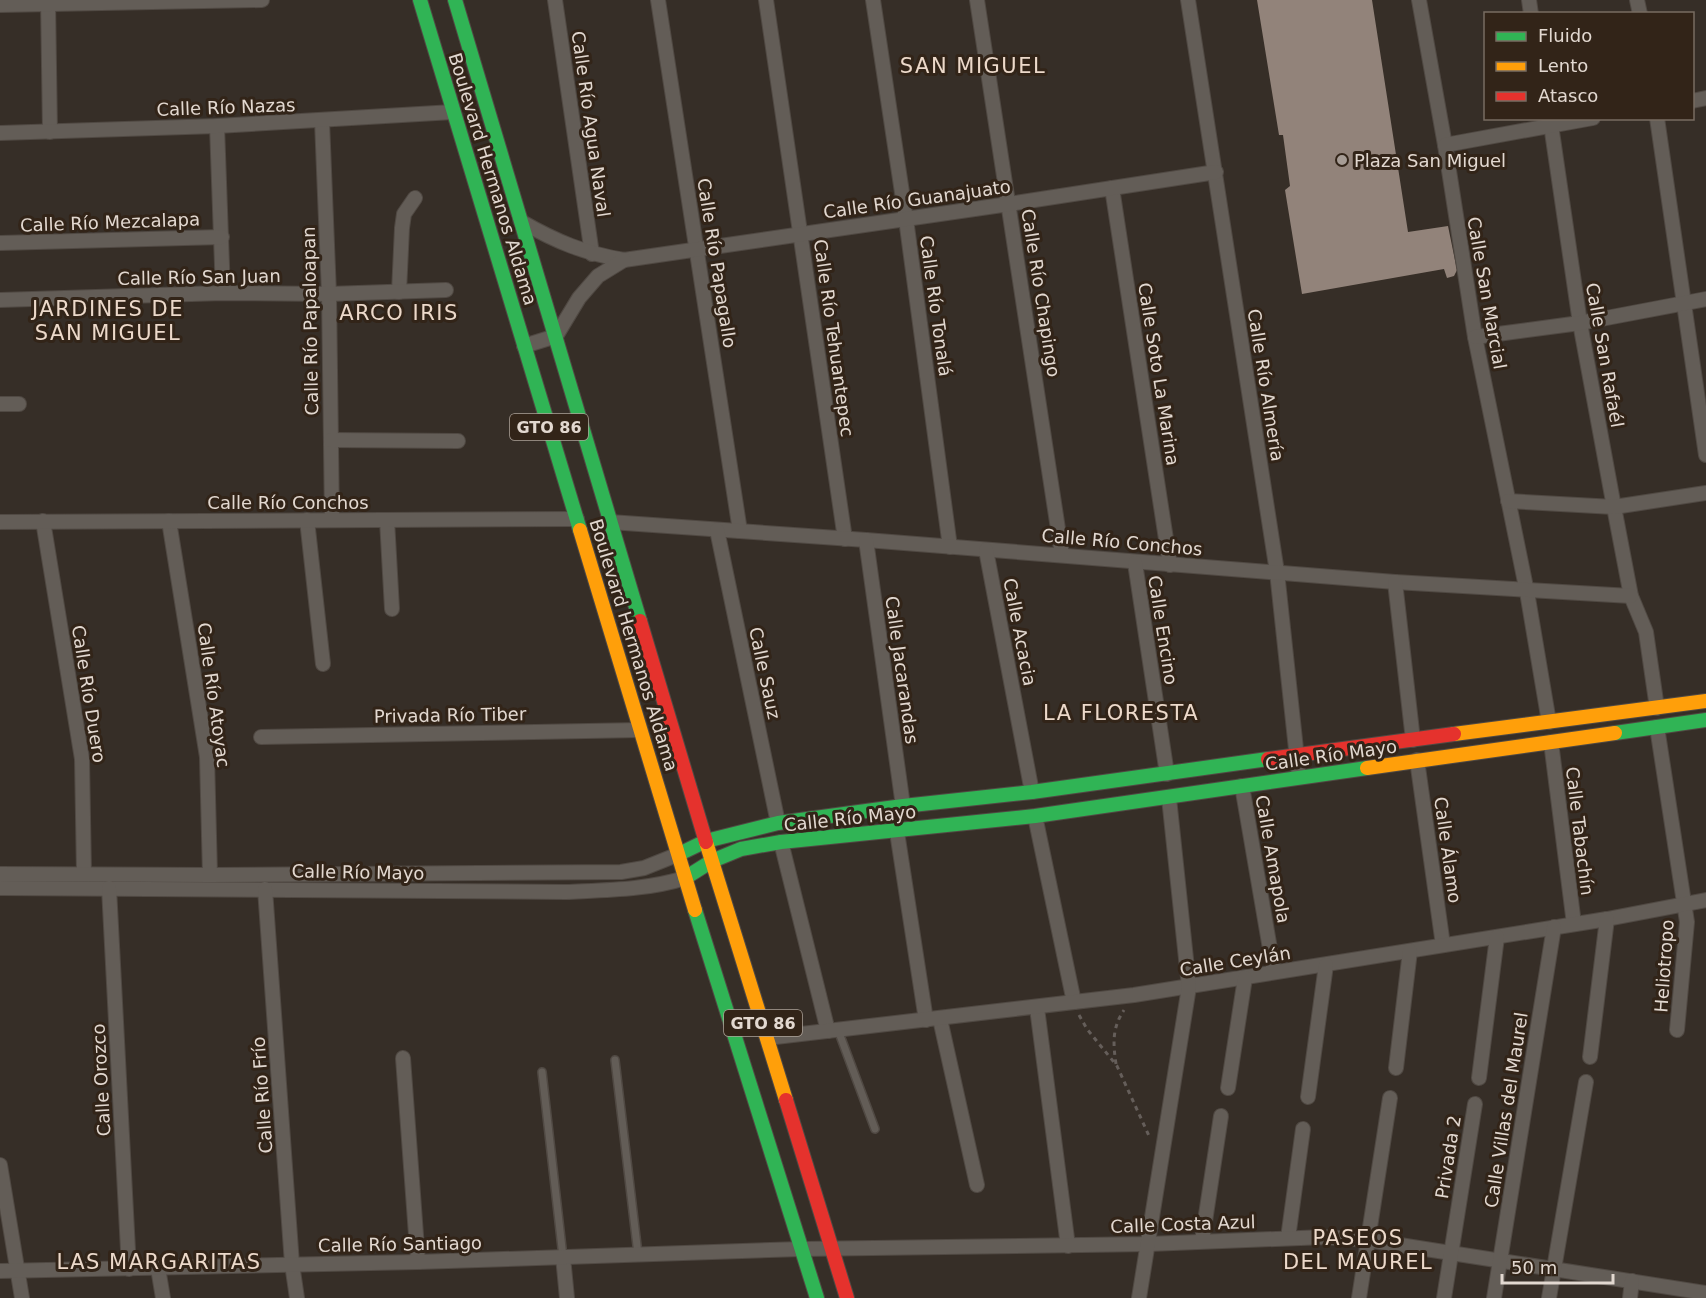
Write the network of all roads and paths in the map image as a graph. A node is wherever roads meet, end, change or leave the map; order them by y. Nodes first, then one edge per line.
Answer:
1 (262, 0) edge
2 (420, 0) edge
3 (455, 0) edge
4 (555, 0) edge
5 (658, 0) edge
6 (766, 0) edge
7 (873, 0) edge
8 (977, 0) edge
9 (1188, 0) edge
10 (1419, 0) edge
11 (48, 2) edge
12 (0, 5) edge
13 (453, 112) junction
14 (1572, 120) edge
15 (1657, 120) edge
16 (322, 121) junction
17 (1550, 122) edge
18 (217, 126) junction
19 (50, 132) junction
20 (0, 133) edge
21 (1445, 145) junction
22 (1216, 172) junction
23 (1112, 188) junction
24 (415, 198) dead end
25 (1009, 204) junction
26 (906, 219) junction
27 (522, 222) junction
28 (801, 234) junction
29 (222, 237) junction
30 (0, 243) edge
31 (697, 250) junction
32 (592, 254) junction
33 (624, 260) junction
34 (446, 290) dead end
35 (399, 292) junction
36 (223, 293) junction
37 (329, 294) junction
38 (1706, 299) edge
39 (0, 300) edge
40 (1684, 303) junction
41 (1580, 323) junction
42 (556, 336) junction
43 (1475, 336) junction
44 (524, 346) junction
45 (0, 404) edge
46 (19, 404) dead end
47 (331, 440) junction
48 (458, 441) dead end
49 (1706, 455) edge
50 (1706, 494) edge
51 (1509, 501) junction
52 (1614, 507) junction
53 (577, 519) junction
54 (306, 520) junction
55 (332, 520) junction
56 (387, 520) junction
57 (43, 521) junction
58 (169, 521) junction
59 (0, 522) edge
60 (610, 522) junction
61 (717, 530) junction
62 (740, 531) junction
63 (845, 539) junction
64 (866, 540) junction
65 (950, 547) junction
66 (986, 550) junction
67 (1062, 555) junction
68 (1134, 563) junction
69 (1170, 565) junction
70 (1277, 572) junction
71 (1395, 582) junction
72 (1527, 592) junction
73 (1631, 596) junction
74 (392, 609) dead end
75 (323, 664) dead end
76 (1706, 701) edge
77 (1657, 708) junction
78 (1706, 720) edge
79 (1549, 722) junction
80 (1657, 727) junction
81 (640, 730) junction
82 (261, 737) dead end
83 (1413, 740) junction
84 (1551, 742) junction
85 (1297, 755) junction
86 (1417, 760) junction
87 (1167, 774) junction
88 (1299, 777) junction
89 (1242, 786) junction
90 (1032, 792) junction
91 (1169, 798) junction
92 (903, 806) junction
93 (1035, 816) junction
94 (778, 823) junction
95 (897, 832) junction
96 (706, 841) junction
97 (781, 842) junction
98 (679, 854) junction
99 (712, 861) junction
100 (566, 873) junction
101 (0, 874) edge
102 (84, 874) junction
103 (210, 875) junction
104 (685, 878) junction
105 (0, 888) edge
106 (110, 888) junction
107 (265, 889) junction
108 (566, 892) junction
109 (1706, 900) edge
110 (1685, 904) junction
111 (1607, 919) junction
112 (1574, 924) junction
113 (1554, 927) junction
114 (1497, 937) junction
115 (1443, 945) junction
116 (1410, 951) junction
117 (1326, 965) junction
118 (1274, 972) junction
119 (1245, 978) junction
120 (1189, 987) junction
121 (1134, 995) junction
122 (1074, 1002) junction
123 (1037, 1008) junction
124 (933, 1020) junction
125 (833, 1030) junction
126 (1677, 1030) dead end
127 (767, 1038) junction
128 (1590, 1057) dead end
129 (403, 1058) dead end
130 (615, 1060) dead end
131 (1117, 1065) junction
132 (1396, 1068) dead end
133 (542, 1072) dead end
134 (1479, 1078) dead end
135 (1586, 1082) dead end
136 (1228, 1088) dead end
137 (1308, 1097) dead end
138 (1389, 1098) dead end
139 (1475, 1104) dead end
140 (1221, 1116) dead end
141 (875, 1129) dead end
142 (1303, 1129) dead end
143 (1152, 1141) dead end
144 (0, 1165) edge
145 (977, 1185) dead end
146 (1288, 1238) junction
147 (1368, 1240) junction
148 (1202, 1241) junction
149 (1149, 1244) junction
150 (1068, 1246) junction
151 (801, 1249) junction
152 (832, 1249) junction
153 (1451, 1252) junction
154 (638, 1254) junction
155 (563, 1257) junction
156 (1500, 1259) junction
157 (418, 1262) junction
158 (292, 1264) junction
159 (158, 1268) junction
160 (129, 1269) junction
161 (1554, 1269) junction
162 (0, 1271) edge
163 (18, 1271) junction
164 (1632, 1281) junction
165 (1706, 1293) edge
166 (22, 1298) edge
167 (163, 1298) edge
168 (297, 1298) edge
169 (567, 1298) edge
170 (817, 1298) edge
171 (847, 1298) edge
172 (1139, 1298) edge
173 (1359, 1298) edge
174 (1444, 1298) edge
175 (1494, 1298) edge
176 (1549, 1298) edge
177 (1630, 1298) edge

1 - 11 street
2 - 13 main road, Boulevard Hermanos Aldama / GTO 86
3 - 27 main road, Boulevard Hermanos Aldama / GTO 86
4 - 32 street, Calle Río Agua Naval
5 - 31 street, Calle Río Papagallo
6 - 28 street, Calle Río Tehuantepec
7 - 26 street, Calle Río Tonalá
8 - 25 street, Calle Río Chapingo
9 - 22 street, Calle Río Almería
10 - 21 street, Calle San Marcial
11 - 12 street
11 - 19 street
13 - 16 street, Calle Río Nazas
13 - 44 main road, Boulevard Hermanos Aldama / GTO 86
14 - 17 street
15 - 40 street
16 - 18 street, Calle Río Nazas
16 - 37 street, Calle Río Papaloapan
17 - 21 street
17 - 41 street, Calle San Rafaél
18 - 19 street, Calle Río Nazas
18 - 29 street
19 - 20 street, Calle Río Nazas
21 - 43 street, Calle San Marcial
22 - 23 street, Calle Río Guanajuato
22 - 70 street, Calle Río Almería
23 - 25 street, Calle Río Guanajuato
23 - 69 street, Calle Soto La Marina
24 - 35 street
25 - 26 street, Calle Río Guanajuato
25 - 67 street, Calle Río Chapingo
26 - 28 street, Calle Río Guanajuato
26 - 65 street, Calle Río Tonalá
27 - 32 street, Calle Río Guanajuato
27 - 42 main road, Boulevard Hermanos Aldama / GTO 86
28 - 31 street, Calle Río Guanajuato
28 - 63 street, Calle Río Tehuantepec
29 - 30 street, Calle Río Mezcalapa
29 - 36 street
31 - 33 street, Calle Río Guanajuato
31 - 62 street, Calle Río Papagallo
32 - 33 street, Calle Río Guanajuato
33 - 42 street, Calle Río Guanajuato
34 - 35 street, Calle Río San Juan
35 - 37 street, Calle Río San Juan
36 - 37 street, Calle Río San Juan
36 - 39 street, Calle Río San Juan
37 - 47 street, Calle Río Papaloapan
38 - 40 street
40 - 41 street
40 - 49 street
41 - 43 street
41 - 52 street, Calle San Rafaél
42 - 44 street
42 - 60 main road, Boulevard Hermanos Aldama / GTO 86
43 - 51 street, Calle San Marcial
44 - 53 main road, Boulevard Hermanos Aldama / GTO 86
45 - 46 street
47 - 48 street
47 - 55 street, Calle Río Papaloapan
50 - 52 street
51 - 52 street
51 - 72 street, Calle San Marcial
52 - 73 street, Calle San Rafaél
53 - 56 street, Calle Río Conchos
53 - 81 main road, Boulevard Hermanos Aldama / GTO 86
54 - 55 street, Calle Río Conchos
54 - 58 street, Calle Río Conchos
54 - 75 street
55 - 56 street, Calle Río Conchos
56 - 74 street
57 - 58 street, Calle Río Conchos
57 - 59 street, Calle Río Conchos
57 - 102 street, Calle Río Duero
58 - 103 street, Calle Río Atoyac
60 - 61 street, Calle Río Conchos
60 - 96 main road, Boulevard Hermanos Aldama / GTO 86
61 - 62 street, Calle Río Conchos
61 - 94 street, Calle Sauz
62 - 63 street, Calle Río Conchos
63 - 64 street, Calle Río Conchos
64 - 65 street, Calle Río Conchos
64 - 92 street, Calle Jacarandas
65 - 66 street, Calle Río Conchos
66 - 67 street, Calle Río Conchos
66 - 90 street, Calle Acacia
67 - 68 street, Calle Río Conchos
68 - 69 street, Calle Río Conchos
68 - 87 street, Calle Encino
69 - 70 street, Calle Río Conchos
70 - 71 street, Calle Río Conchos
70 - 85 street, Calle Río Almería
71 - 72 street, Calle Río Conchos
71 - 83 street
72 - 73 street, Calle Río Conchos
72 - 79 street
73 - 77 street, Calle San Rafaél
76 - 77 main road, Calle Río Mayo
77 - 79 main road, Calle Río Mayo
78 - 80 main road, Calle Río Mayo
79 - 83 main road, Calle Río Mayo
80 - 84 main road, Calle Río Mayo
80 - 110 street, Heliotropo
81 - 82 street, Privada Río Tiber
81 - 98 main road, Boulevard Hermanos Aldama / GTO 86
83 - 85 main road, Calle Río Mayo
84 - 86 main road, Calle Río Mayo
84 - 112 street, Calle Tabachín
85 - 87 main road, Calle Río Mayo
85 - 88 street, Calle Río Almería
86 - 88 main road, Calle Río Mayo
86 - 115 street, Calle Álamo
87 - 90 main road, Calle Río Mayo
88 - 89 main road, Calle Río Mayo
89 - 91 main road, Calle Río Mayo
89 - 118 street, Calle Amapola
90 - 92 main road, Calle Río Mayo
91 - 93 main road, Calle Río Mayo
91 - 120 street
92 - 94 main road, Calle Río Mayo
93 - 95 main road, Calle Río Mayo
93 - 122 street
94 - 96 main road, Calle Río Mayo
95 - 97 main road, Calle Río Mayo
95 - 124 street
96 - 98 main road, Calle Río Mayo
96 - 99 main road, Boulevard Hermanos Aldama / GTO 86
97 - 99 main road, Calle Río Mayo
97 - 125 street
98 - 100 street, Calle Río Mayo
98 - 104 main road, Boulevard Hermanos Aldama / GTO 86
99 - 104 main road, Calle Río Mayo
99 - 127 main road, Boulevard Hermanos Aldama / GTO 86
100 - 103 street, Calle Río Mayo
100 - 108 street
101 - 102 street, Calle Río Mayo
102 - 103 street, Calle Río Mayo
104 - 108 street, Calle Río Mayo
104 - 151 main road, Boulevard Hermanos Aldama / GTO 86
105 - 106 street, Calle Río Mayo
106 - 107 street, Calle Río Mayo
106 - 160 street, Calle Orozco
107 - 108 street, Calle Río Mayo
107 - 158 street, Calle Río Frío
109 - 110 street, Calle Ceylán
110 - 111 street, Calle Ceylán
110 - 126 street, Heliotropo
111 - 112 street, Calle Ceylán
111 - 128 street
112 - 113 street, Calle Ceylán
113 - 114 street, Calle Ceylán
113 - 156 street, Calle Villas del Maurel
114 - 115 street, Calle Ceylán
114 - 134 street
115 - 116 street, Calle Ceylán
116 - 117 street, Calle Ceylán
116 - 132 street
117 - 118 street, Calle Ceylán
117 - 137 street
118 - 119 street, Calle Ceylán
119 - 120 street, Calle Ceylán
119 - 136 street
120 - 121 street, Calle Ceylán
120 - 149 street
121 - 122 street, Calle Ceylán
121 - 131 path
122 - 123 street, Calle Ceylán
122 - 131 path
123 - 124 street, Calle Ceylán
123 - 150 street
124 - 125 street, Calle Ceylán
124 - 145 street
125 - 127 street, Calle Ceylán
125 - 141 lane
127 - 152 main road, Boulevard Hermanos Aldama / GTO 86
129 - 157 street
130 - 154 lane
131 - 143 path
133 - 155 lane
135 - 161 street
138 - 147 street
139 - 153 street, Privada 2
140 - 148 street
142 - 146 street
144 - 163 street
146 - 147 street, Calle Costa Azul
146 - 148 street, Calle Costa Azul
147 - 153 street, Calle Costa Azul
147 - 173 street
148 - 149 street, Calle Costa Azul
149 - 150 street, Calle Costa Azul
149 - 172 street
150 - 152 street, Calle Costa Azul
151 - 152 street, Calle Costa Azul
151 - 154 street, Calle Río Santiago
151 - 170 main road, Boulevard Hermanos Aldama / GTO 86
152 - 171 main road, Boulevard Hermanos Aldama / GTO 86
153 - 156 street, Calle Costa Azul
153 - 174 street, Privada 2
154 - 155 street, Calle Río Santiago
155 - 157 street, Calle Río Santiago
155 - 169 street
156 - 161 street, Calle Costa Azul
156 - 175 street, Calle Villas del Maurel
157 - 158 street, Calle Río Santiago
158 - 159 street, Calle Río Santiago
158 - 168 street, Calle Río Frío
159 - 160 street, Calle Río Santiago
159 - 167 street
160 - 163 street, Calle Río Santiago
161 - 164 street, Calle Costa Azul
161 - 176 street
162 - 163 street, Calle Río Santiago
163 - 166 street
164 - 165 street, Calle Costa Azul
164 - 177 street

